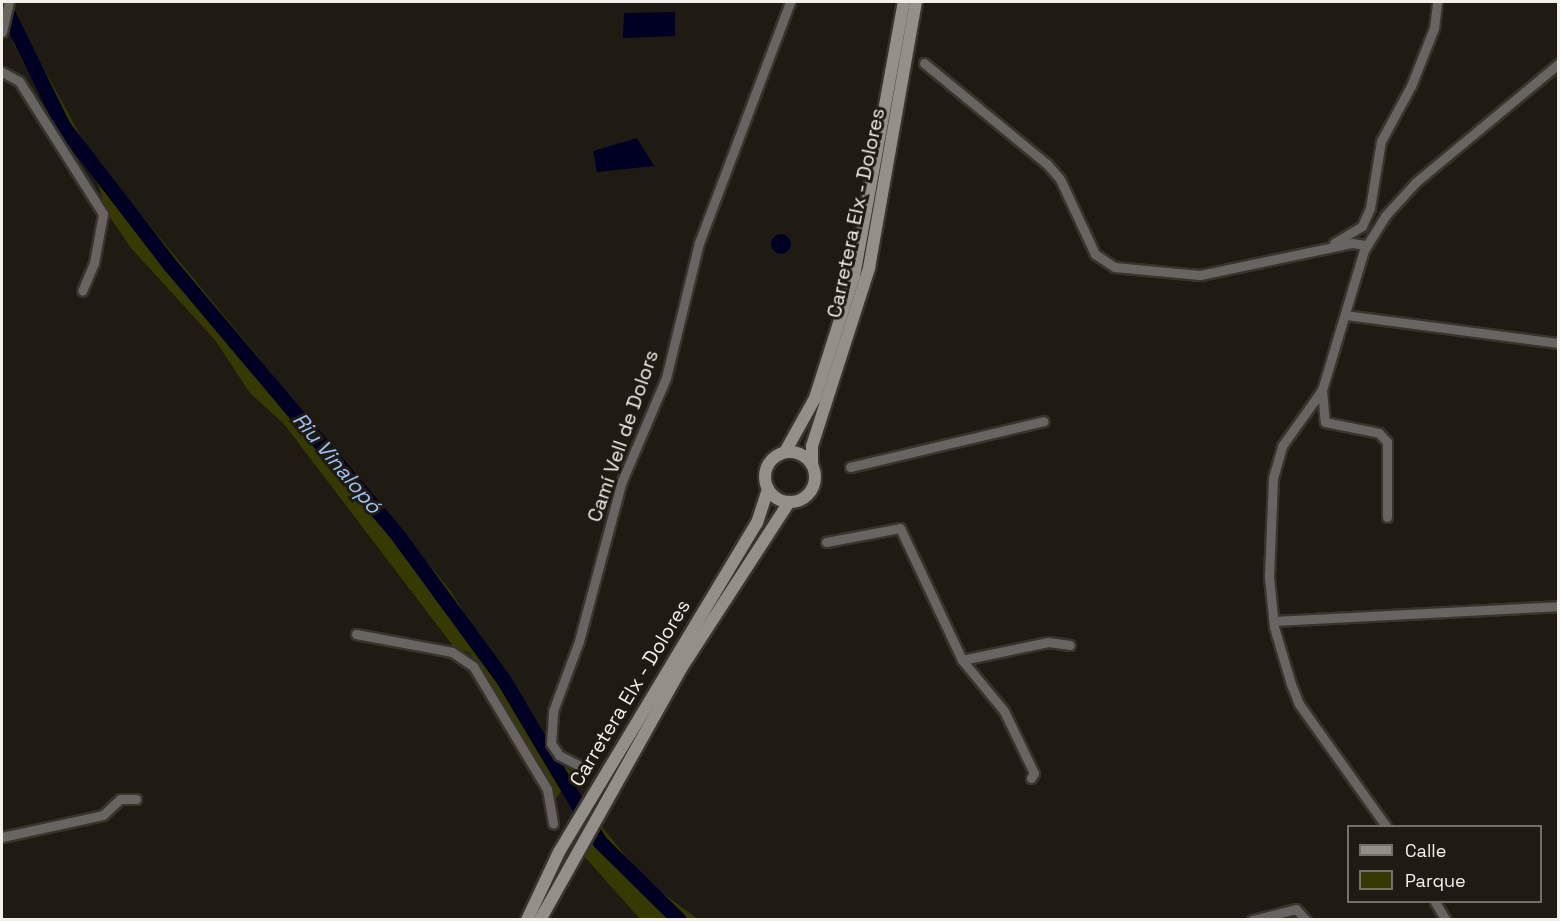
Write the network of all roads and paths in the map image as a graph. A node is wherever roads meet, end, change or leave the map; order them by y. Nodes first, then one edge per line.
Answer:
1 (9, 2) edge
2 (790, 2) edge
3 (904, 2) edge
4 (916, 2) edge
5 (1437, 2) edge
6 (4, 16) edge
7 (2, 32) edge
8 (924, 63) dead end
9 (1558, 64) edge
10 (2, 72) edge
11 (1366, 245) junction
12 (1316, 251) junction
13 (82, 291) dead end
14 (1346, 315) junction
15 (1558, 343) edge
16 (1322, 390) junction
17 (1044, 421) dead end
18 (785, 452) junction
19 (812, 464) junction
20 (850, 466) dead end
21 (768, 489) junction
22 (789, 502) junction
23 (1387, 517) dead end
24 (826, 542) dead end
25 (1558, 606) edge
26 (1274, 621) junction
27 (357, 634) dead end
28 (1070, 645) dead end
29 (962, 660) junction
30 (584, 768) dead end
31 (1031, 778) dead end
32 (136, 799) dead end
33 (553, 823) dead end
34 (1385, 825) edge
35 (2, 837) edge
36 (1436, 903) edge
37 (527, 920) edge
38 (540, 920) edge
39 (1252, 920) edge
40 (1306, 920) edge
41 (1446, 920) edge

1 - 6 street
2 - 30 street, Camí Vell de Dolors
3 - 18 main road, Carretera Elx - Dolores
4 - 19 main road, Carretera Elx - Dolores
5 - 12 street
6 - 7 street
8 - 12 street
9 - 11 street
10 - 13 street
11 - 12 street
11 - 14 street
14 - 15 street
14 - 16 street
16 - 23 street
16 - 26 street
17 - 20 street
18 - 19 main road
18 - 21 main road
19 - 22 main road
21 - 22 main road
21 - 37 main road, Carretera Elx - Dolores
22 - 38 main road, Carretera Elx - Dolores
24 - 29 street
25 - 26 street
26 - 34 street
27 - 33 street
28 - 29 street
29 - 31 street
32 - 35 street
36 - 41 street
39 - 40 street

